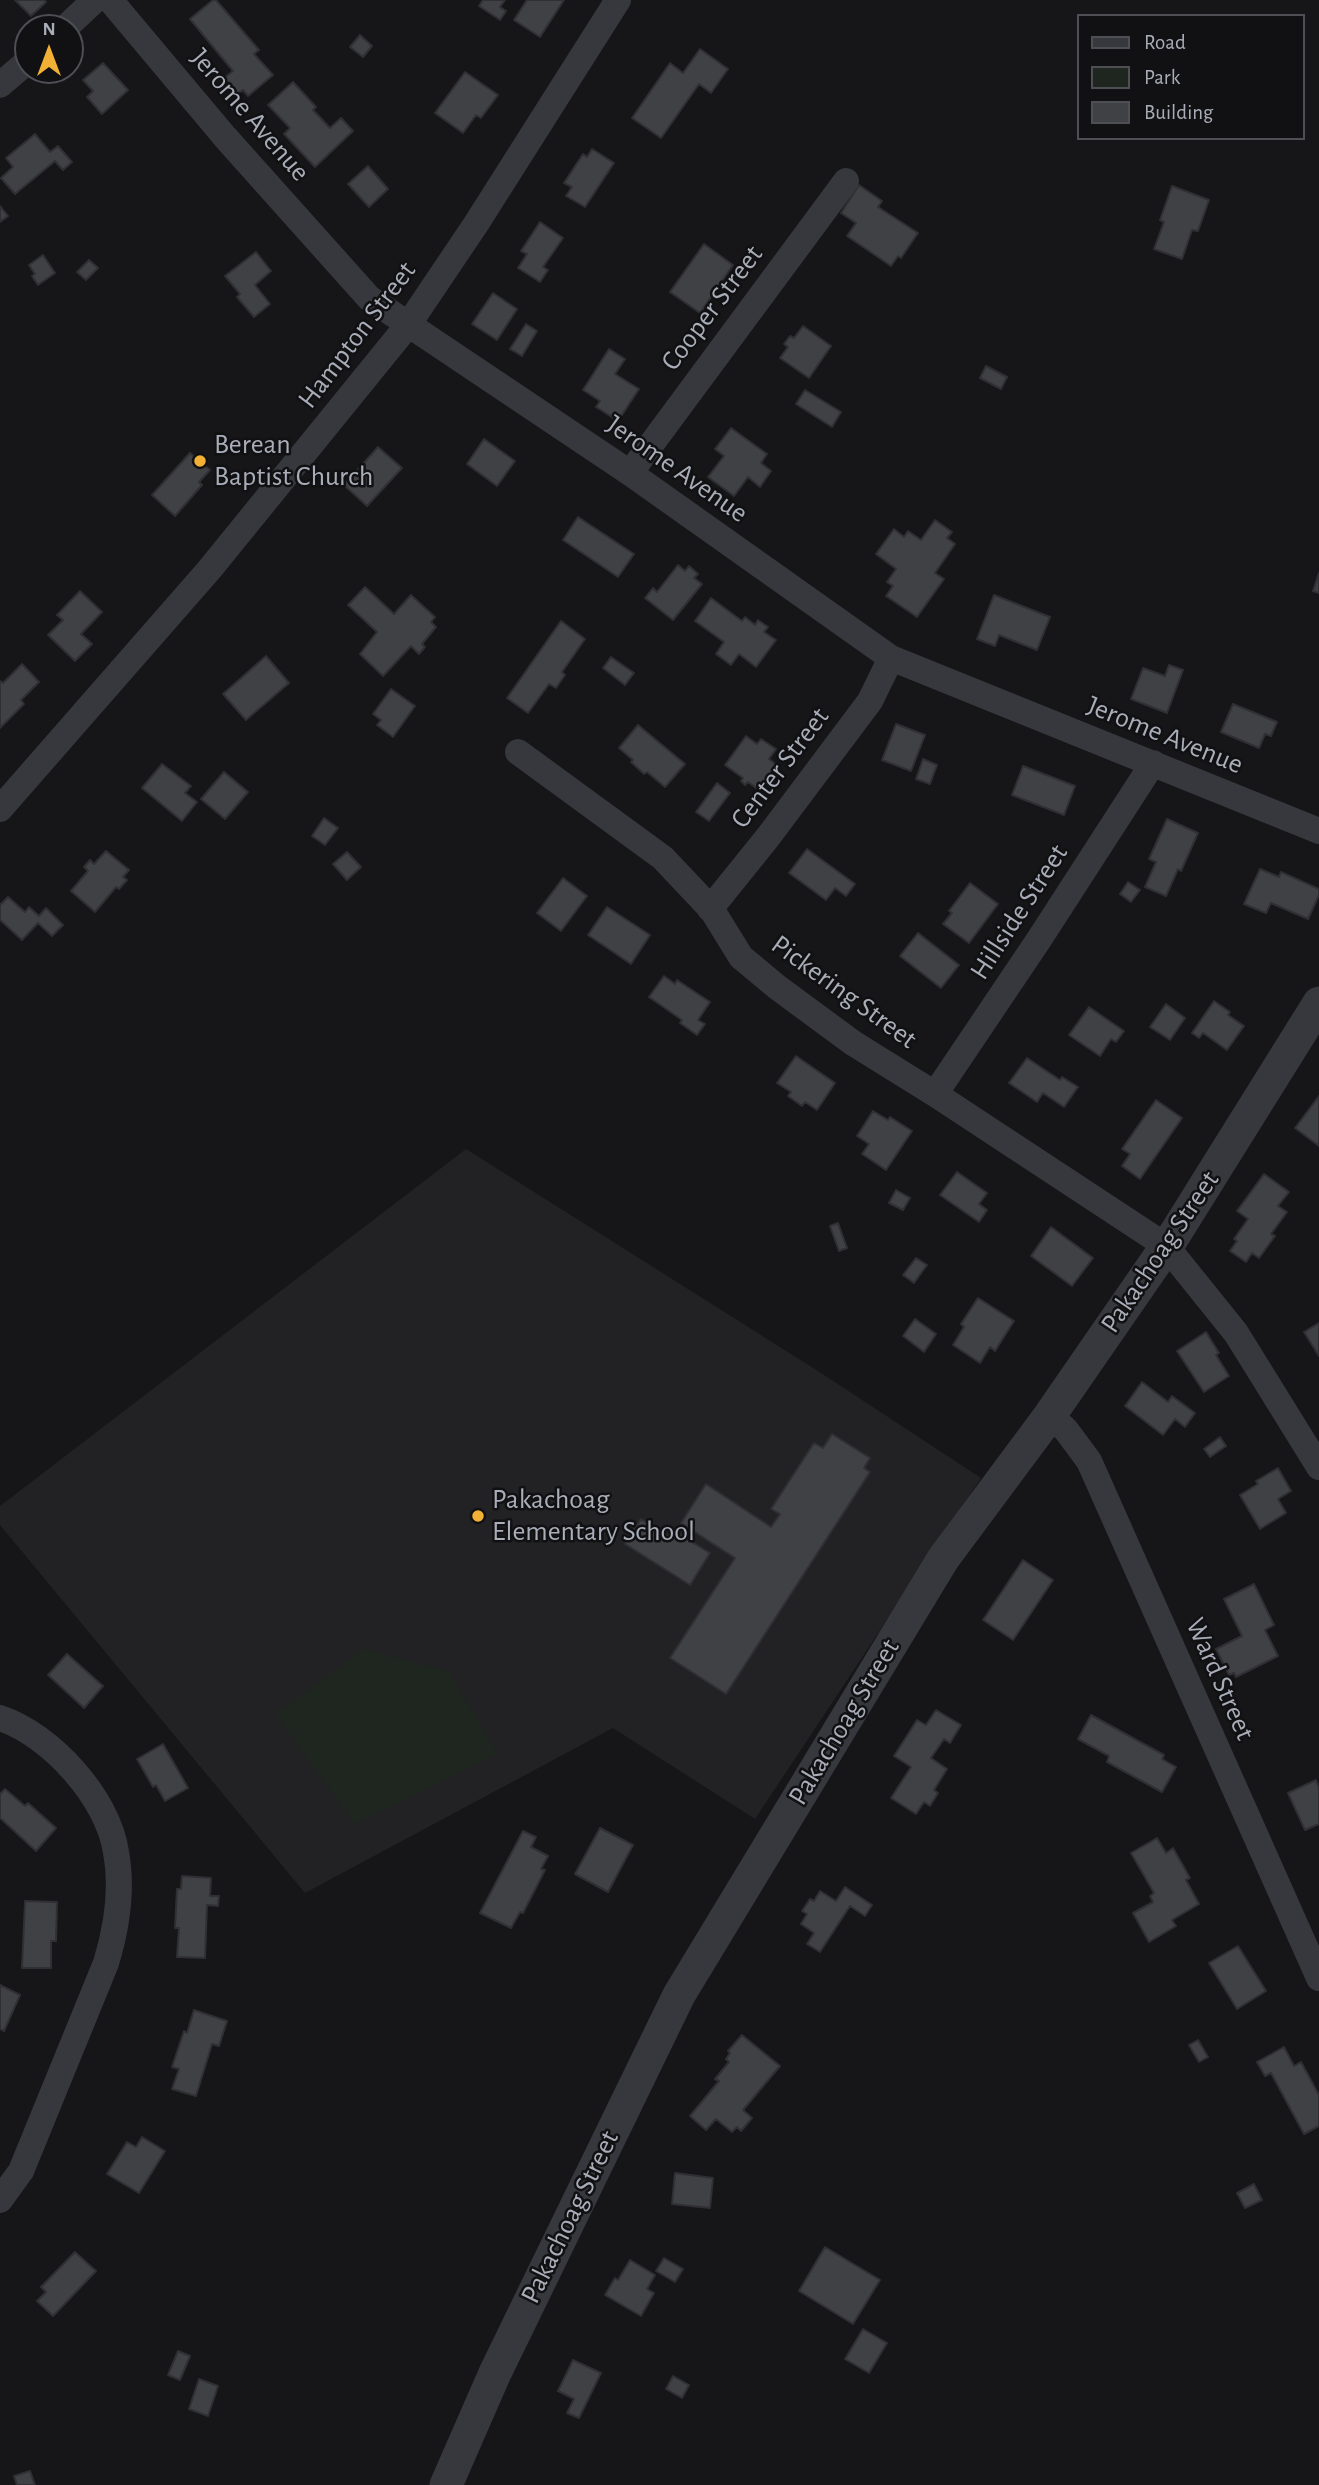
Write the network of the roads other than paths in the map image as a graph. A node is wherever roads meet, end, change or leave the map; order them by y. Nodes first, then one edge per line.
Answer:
1 (96, 0) edge
2 (110, 0) edge
3 (618, 0) edge
4 (80, 14) edge
5 (14, 73) edge
6 (0, 85) edge
7 (846, 181) dead end
8 (408, 325) junction
9 (630, 473) junction
10 (891, 658) junction
11 (518, 752) dead end
12 (1153, 763) junction
13 (0, 809) edge
14 (1319, 831) edge
15 (710, 909) junction
16 (1319, 1003) edge
17 (935, 1094) junction
18 (1166, 1246) junction
19 (1050, 1415) junction
20 (1319, 1467) edge
21 (0, 1718) edge
22 (1319, 1978) edge
23 (0, 2200) edge
24 (446, 2485) edge

1 - 4 street
2 - 8 street, Jerome Avenue
3 - 8 street, Hampton Street
5 - 6 street
7 - 9 street, Cooper Street
8 - 9 street, Jerome Avenue
8 - 13 street, Hampton Street
9 - 10 street, Jerome Avenue
10 - 12 street, Jerome Avenue
10 - 15 street, Center Street
11 - 15 street, Pickering Street
12 - 14 street, Jerome Avenue
12 - 17 street, Hillside Street
15 - 17 street, Pickering Street
16 - 18 street, Pakachoag Street
17 - 18 street, Pickering Street
18 - 19 street, Pakachoag Street
18 - 20 street, Pickering Street
19 - 22 street, Ward Street
19 - 24 street, Pakachoag Street
21 - 23 street

